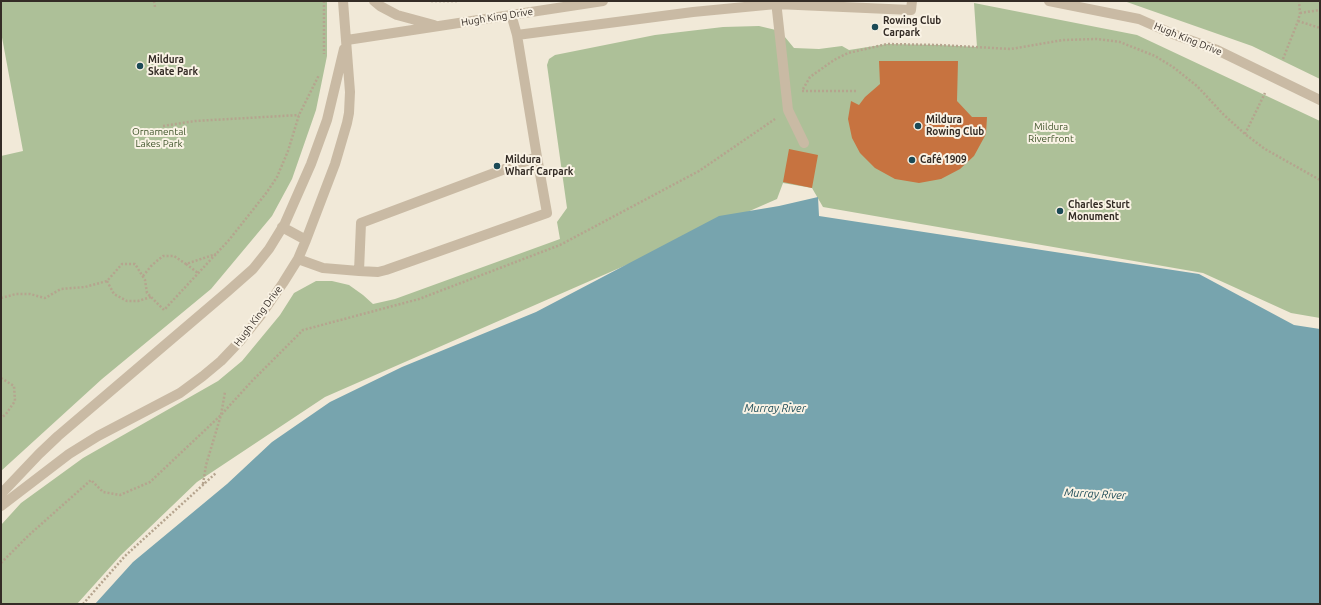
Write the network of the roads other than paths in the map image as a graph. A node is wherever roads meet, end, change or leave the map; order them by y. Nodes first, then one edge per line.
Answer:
1 (343, 1) edge
2 (374, 1) edge
3 (603, 1) edge
4 (912, 1) edge
5 (1049, 1) edge
6 (776, 2) edge
7 (511, 14) junction
8 (438, 26) junction
9 (517, 35) junction
10 (346, 40) junction
11 (1320, 100) edge
12 (804, 143) dead end
13 (537, 157) junction
14 (282, 227) junction
15 (306, 240) junction
16 (298, 259) junction
17 (359, 271) junction
18 (1, 494) edge
19 (1, 506) edge

1 - 10 street, Hugh King Drive
2 - 8 street, Hugh King Drive
3 - 7 street, Hugh King Drive
4 - 6 street
5 - 11 street, Hugh King Drive
6 - 9 street
6 - 12 street
7 - 8 street, Hugh King Drive
7 - 9 street
8 - 10 street, Hugh King Drive
9 - 13 street
10 - 14 street, Hugh King Drive
10 - 15 street, Hugh King Drive
13 - 17 street
13 - 17 street
14 - 15 street
14 - 18 street, Hugh King Drive
15 - 16 street, Hugh King Drive
16 - 17 street
16 - 19 street, Hugh King Drive

